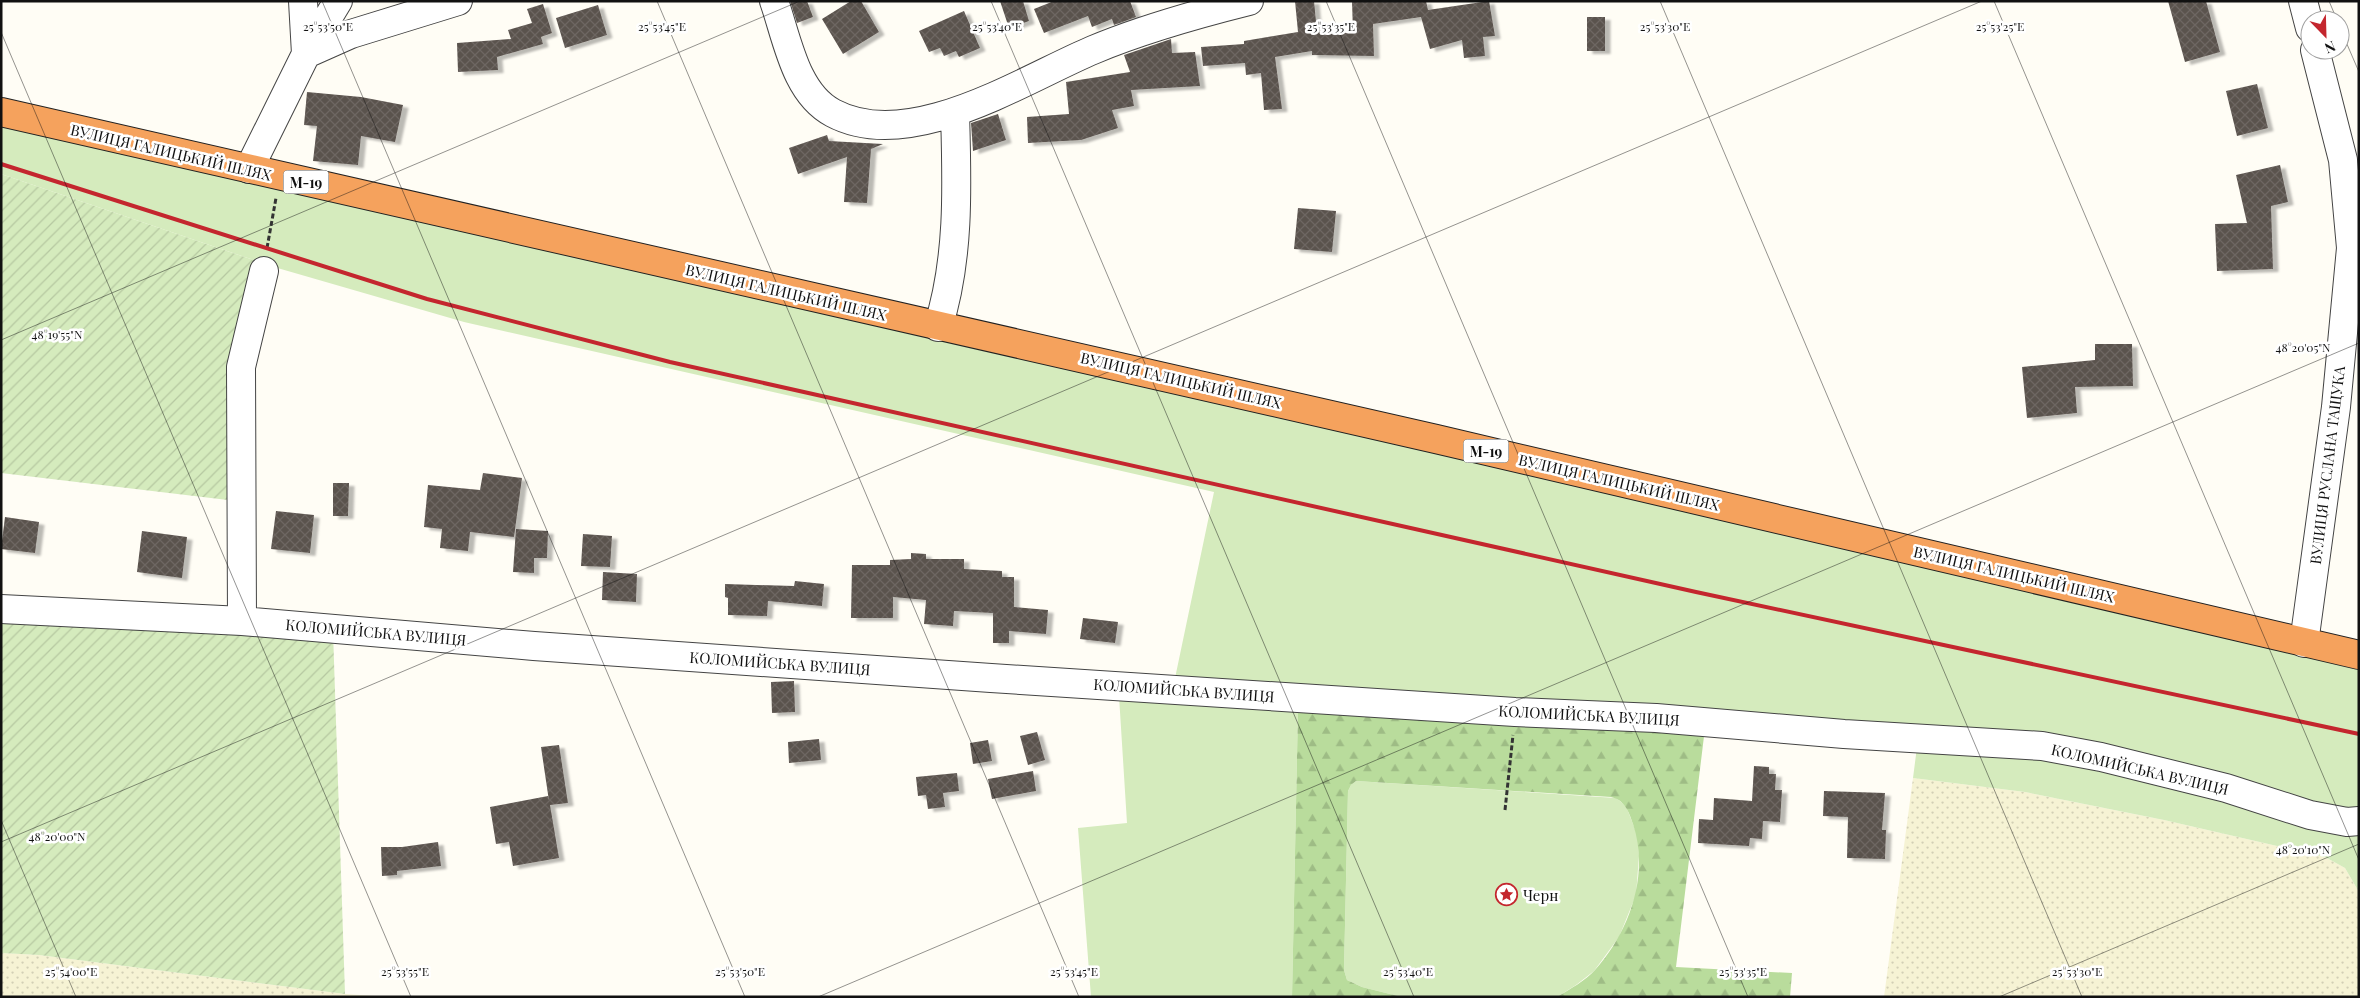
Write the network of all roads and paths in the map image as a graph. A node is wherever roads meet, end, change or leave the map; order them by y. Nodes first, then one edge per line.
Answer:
1 (303, 1) edge
2 (338, 1) edge
3 (458, 1) edge
4 (774, 1) edge
5 (1249, 1) edge
6 (306, 54) junction
7 (2318, 60) edge
8 (1, 112) edge
9 (955, 112) junction
10 (249, 169) junction
11 (280, 176) junction
12 (264, 271) joint
13 (938, 327) junction
14 (1, 609) edge
15 (242, 621) junction
16 (2304, 643) junction
17 (2359, 655) edge
18 (1515, 712) junction
19 (1505, 810) dead end
20 (2359, 821) edge

1 - 6 street
2 - 6 street
3 - 6 street
4 - 9 street
5 - 9 street
6 - 10 street
7 - 16 street, ВУЛИЦЯ РУСЛАНА ТАЩУКА
8 - 10 highway, ВУЛИЦЯ ГАЛИЦЬКИЙ ШЛЯХ / М-19
9 - 13 street
10 - 11 highway, ВУЛИЦЯ ГАЛИЦЬКИЙ ШЛЯХ / М-19
11 - 12 path
11 - 13 highway, ВУЛИЦЯ ГАЛИЦЬКИЙ ШЛЯХ / М-19
12 - 15 street
13 - 16 highway, ВУЛИЦЯ ГАЛИЦЬКИЙ ШЛЯХ / М-19
14 - 15 street, КОЛОМИЙСЬКА ВУЛИЦЯ
15 - 18 street, КОЛОМИЙСЬКА ВУЛИЦЯ
16 - 17 highway, ВУЛИЦЯ ГАЛИЦЬКИЙ ШЛЯХ / М-19
18 - 19 path
18 - 20 street, КОЛОМИЙСЬКА ВУЛИЦЯ

